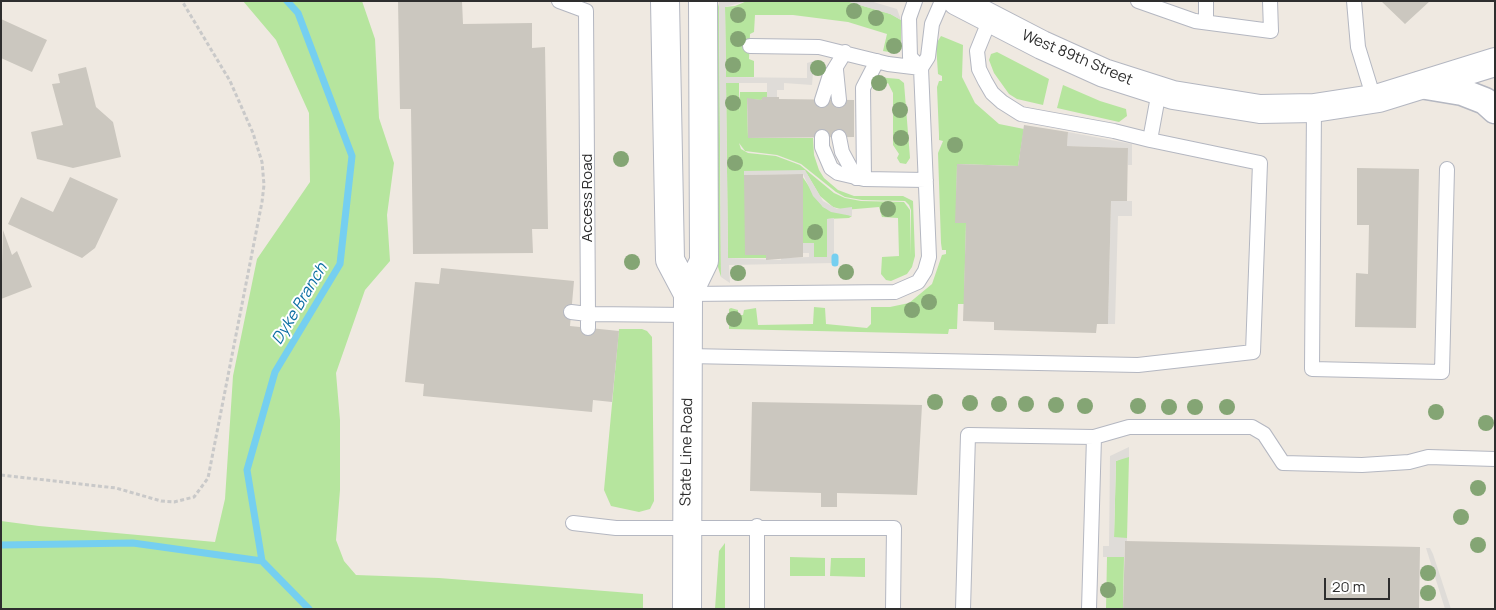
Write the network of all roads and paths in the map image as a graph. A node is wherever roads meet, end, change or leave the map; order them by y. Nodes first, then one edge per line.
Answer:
1 (182, 1) edge
2 (560, 1) edge
3 (665, 1) edge
4 (703, 1) edge
5 (915, 1) edge
6 (942, 1) edge
7 (957, 1) edge
8 (1138, 1) edge
9 (1206, 1) edge
10 (1270, 1) edge
11 (1354, 1) edge
12 (990, 19) junction
13 (1206, 22) junction
14 (750, 46) dead end
15 (845, 52) junction
16 (877, 61) junction
17 (1495, 62) edge
18 (921, 68) junction
19 (836, 70) junction
20 (1420, 86) junction
21 (1159, 91) junction
22 (1374, 99) junction
23 (822, 100) dead end
24 (839, 100) dead end
25 (1314, 108) junction
26 (1495, 110) edge
27 (822, 137) dead end
28 (839, 137) dead end
29 (1150, 140) junction
30 (1447, 169) dead end
31 (860, 178) junction
32 (926, 180) junction
33 (688, 305) junction
34 (571, 312) dead end
35 (588, 314) junction
36 (588, 328) dead end
37 (688, 356) junction
38 (1094, 437) junction
39 (1495, 459) edge
40 (1, 475) edge
41 (573, 523) dead end
42 (757, 526) junction
43 (686, 528) junction
44 (687, 609) edge
45 (757, 609) edge
46 (893, 609) edge
47 (963, 609) edge
48 (1089, 609) edge

1 - 40 path
2 - 35 lane, Access Road
3 - 33 main road, State Line Road
4 - 33 main road, State Line Road
5 - 18 lane
6 - 18 lane
7 - 12 main road, West 89th Street
8 - 13 lane
9 - 13 lane
10 - 13 lane
11 - 22 lane
12 - 21 main road, West 89th Street
12 - 29 lane
14 - 15 lane
15 - 16 lane
15 - 19 lane
16 - 18 lane
16 - 31 lane
17 - 20 main road, West 89th Street
18 - 32 lane
19 - 23 lane
19 - 24 lane
20 - 22 main road, West 89th Street
20 - 26 street
21 - 25 main road, West 89th Street
21 - 29 lane
22 - 25 main road, West 89th Street
25 - 30 lane
27 - 31 lane
28 - 31 lane
29 - 37 lane
31 - 32 lane
32 - 33 lane
33 - 35 lane
33 - 37 main road, State Line Road
34 - 35 lane
35 - 36 lane
37 - 43 main road, State Line Road
38 - 39 lane
38 - 47 lane
38 - 48 lane
41 - 43 lane
42 - 43 lane
42 - 45 lane
42 - 46 lane
43 - 44 main road, State Line Road

